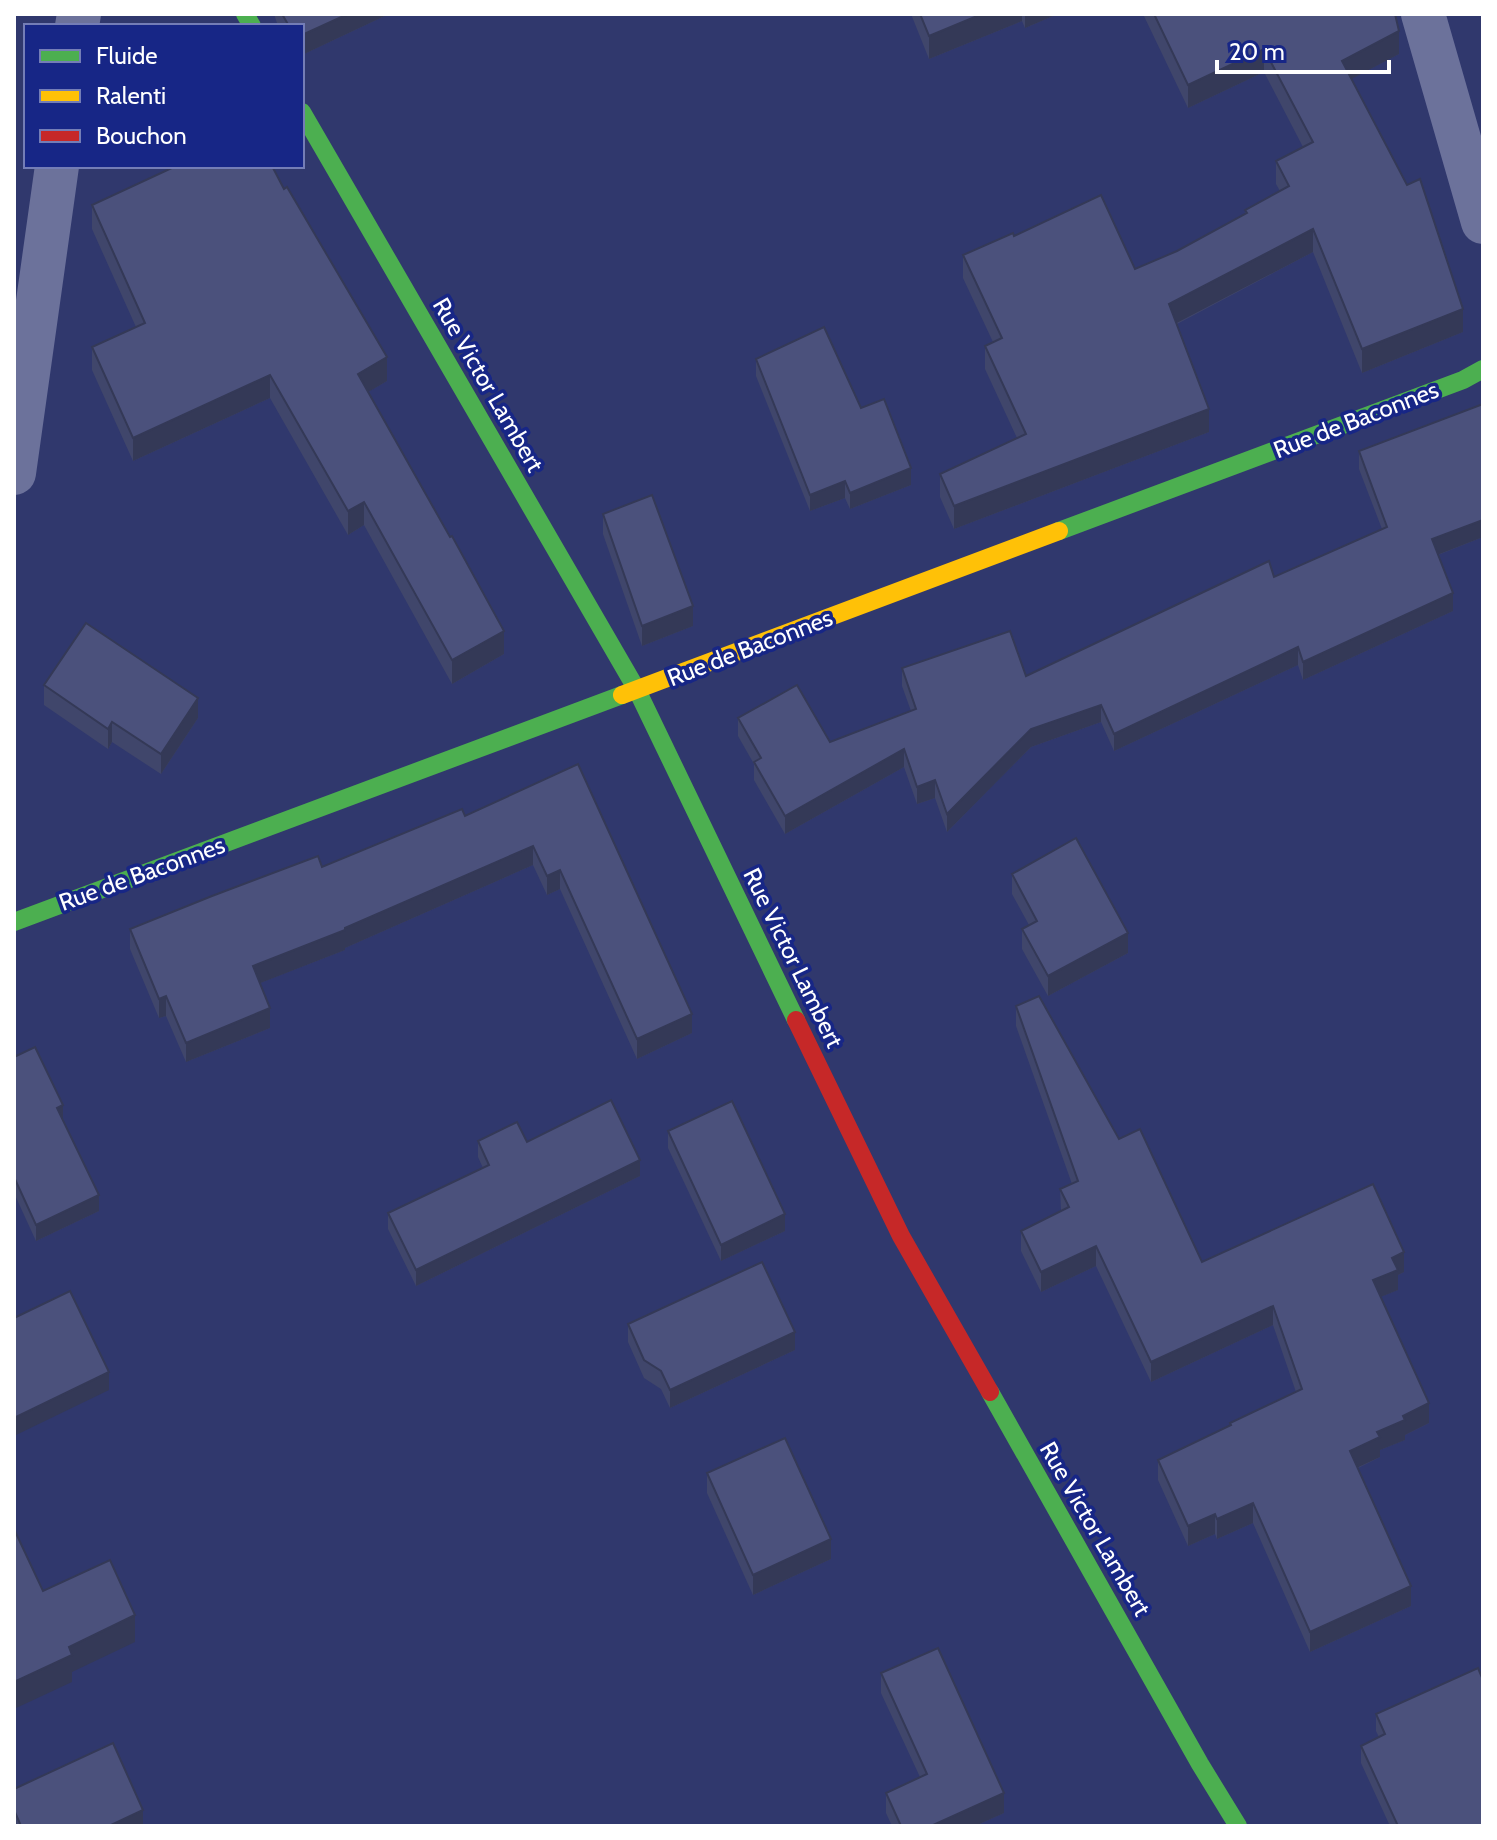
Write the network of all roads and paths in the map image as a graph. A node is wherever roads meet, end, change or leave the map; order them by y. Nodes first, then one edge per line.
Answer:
1 (1423, 14) edge
2 (304, 115) edge
3 (57, 168) edge
4 (1483, 222) edge
5 (1483, 369) edge
6 (14, 473) edge
7 (637, 690) junction
8 (14, 922) edge
9 (1238, 1826) edge

1 - 4 street
2 - 7 street, Rue Victor Lambert
3 - 6 street
5 - 7 street, Rue de Baconnes
7 - 8 street, Rue de Baconnes
7 - 9 street, Rue Victor Lambert

